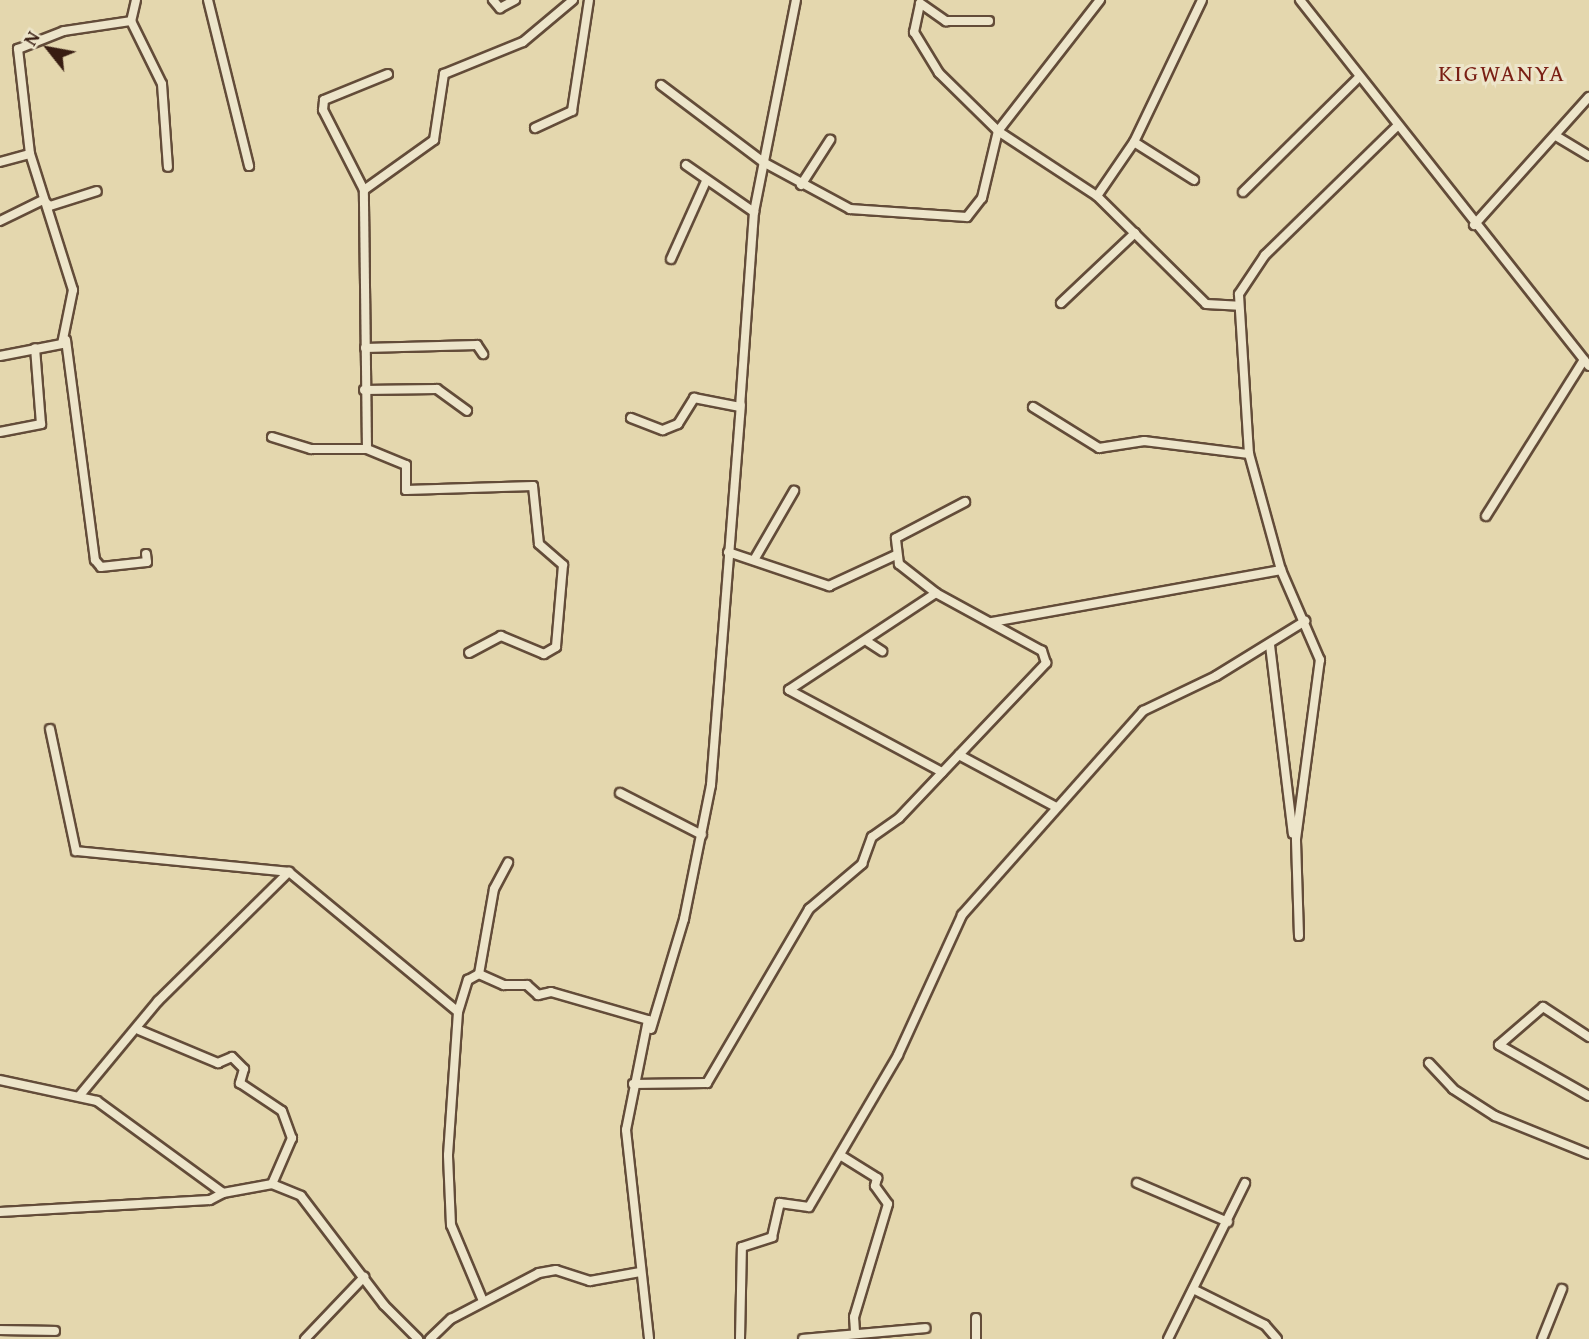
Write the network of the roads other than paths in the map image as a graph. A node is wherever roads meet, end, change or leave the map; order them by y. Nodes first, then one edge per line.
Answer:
1 (136, 0) edge
2 (208, 0) edge
3 (493, 0) edge
4 (515, 0) edge
5 (573, 0) edge
6 (589, 0) edge
7 (796, 0) edge
8 (1100, 0) edge
9 (1202, 0) edge
10 (1300, 0) edge
11 (920, 2) edge
12 (131, 21) junction
13 (989, 21) dead end
14 (388, 74) dead end
15 (1358, 78) junction
16 (661, 85) dead end
17 (1589, 97) edge
18 (1396, 127) junction
19 (535, 128) dead end
20 (998, 131) junction
21 (1556, 136) junction
22 (830, 140) dead end
23 (1134, 142) junction
24 (30, 155) junction
25 (1589, 156) edge
26 (0, 162) edge
27 (763, 162) junction
28 (686, 165) dead end
29 (248, 166) dead end
30 (167, 167) dead end
31 (1194, 180) dead end
32 (706, 181) junction
33 (801, 185) junction
34 (364, 190) junction
35 (97, 191) dead end
36 (1243, 192) dead end
37 (1097, 196) junction
38 (43, 200) junction
39 (754, 212) junction
40 (0, 221) edge
41 (1474, 225) junction
42 (1135, 233) junction
43 (671, 259) dead end
44 (1061, 303) dead end
45 (1239, 306) junction
46 (66, 340) junction
47 (35, 348) junction
48 (365, 348) junction
49 (483, 354) dead end
50 (0, 356) edge
51 (1586, 363) edge
52 (364, 390) junction
53 (741, 405) junction
54 (1033, 407) dead end
55 (467, 411) dead end
56 (631, 418) dead end
57 (0, 432) edge
58 (272, 437) dead end
59 (367, 449) junction
60 (1249, 454) junction
61 (794, 491) dead end
62 (965, 502) dead end
63 (1486, 516) dead end
64 (728, 552) junction
65 (145, 554) dead end
66 (896, 555) junction
67 (754, 560) junction
68 (1281, 570) junction
69 (936, 593) junction
70 (1305, 621) junction
71 (992, 622) junction
72 (869, 642) junction
73 (1270, 645) junction
74 (881, 651) dead end
75 (469, 653) dead end
76 (50, 729) dead end
77 (959, 755) junction
78 (942, 772) junction
79 (620, 793) dead end
80 (1056, 807) junction
81 (702, 835) junction
82 (1296, 854) junction
83 (508, 863) dead end
84 (289, 872) junction
85 (1299, 936) dead end
86 (479, 974) junction
87 (458, 1012) junction
88 (139, 1030) junction
89 (1589, 1037) edge
90 (641, 1056) junction
91 (1429, 1063) dead end
92 (0, 1080) edge
93 (633, 1084) junction
94 (80, 1095) junction
95 (1589, 1096) edge
96 (1589, 1154) edge
97 (840, 1156) junction
98 (1137, 1182) dead end
99 (1245, 1183) dead end
100 (272, 1184) junction
101 (223, 1193) junction
102 (0, 1212) edge
103 (1228, 1222) junction
104 (640, 1272) junction
105 (364, 1277) junction
106 (1562, 1289) dead end
107 (1195, 1290) junction
108 (483, 1301) junction
109 (976, 1318) dead end
110 (926, 1328) dead end
111 (0, 1330) edge
112 (55, 1331) dead end
113 (855, 1333) junction
114 (305, 1339) edge
115 (418, 1339) edge
116 (430, 1339) edge
117 (649, 1339) edge
118 (740, 1339) edge
119 (803, 1339) edge
120 (976, 1339) edge
121 (1168, 1339) edge
122 (1277, 1339) edge
123 (1542, 1339) edge

1 - 12 street
2 - 29 street
3 - 4 street
5 - 34 street
6 - 19 street
7 - 27 street
8 - 20 street
9 - 23 street
10 - 15 street
11 - 13 street
11 - 20 street
12 - 24 street
12 - 30 street
14 - 34 street
15 - 18 street
15 - 36 street
16 - 27 street
17 - 21 street
18 - 41 street
18 - 45 street
20 - 33 street
20 - 37 street
21 - 25 street
21 - 41 street
22 - 33 street
23 - 31 street
23 - 37 street
24 - 26 street
24 - 38 street
27 - 33 street
27 - 39 street
28 - 32 street
32 - 39 street
32 - 43 street
34 - 48 street
35 - 38 street
37 - 42 street
38 - 40 street
38 - 46 street
39 - 53 street
41 - 51 street
42 - 44 street
42 - 45 street
45 - 60 street
46 - 47 street
46 - 65 street
47 - 50 street
47 - 57 street
48 - 49 street
48 - 52 street
51 - 63 street
52 - 55 street
52 - 59 street
53 - 56 street
53 - 64 street
54 - 60 street
58 - 59 street
59 - 75 street
60 - 68 street
61 - 67 street
62 - 66 street
64 - 67 street
64 - 81 street
66 - 67 street
66 - 69 street
68 - 70 street
68 - 71 street
69 - 71 street
69 - 72 street
70 - 73 street
70 - 82 street
71 - 77 street
72 - 74 street
72 - 78 street
73 - 80 street
73 - 82 street
76 - 84 street
77 - 78 street
77 - 80 street
78 - 93 street
79 - 81 street
80 - 97 street
81 - 90 street
82 - 85 street
83 - 86 street
84 - 87 street
84 - 88 street
86 - 87 street
86 - 90 street
87 - 108 street
88 - 94 street
88 - 100 street
89 - 95 street
90 - 93 street
91 - 96 street
92 - 94 street
93 - 104 street
94 - 101 street
97 - 113 street
97 - 118 street
98 - 103 street
99 - 103 street
100 - 101 street
100 - 105 street
101 - 102 street
103 - 107 street
104 - 108 street
104 - 117 street
105 - 114 street
105 - 115 street
106 - 123 street
107 - 121 street
107 - 122 street
108 - 116 street
109 - 120 street
110 - 113 street
111 - 112 street
113 - 119 street

